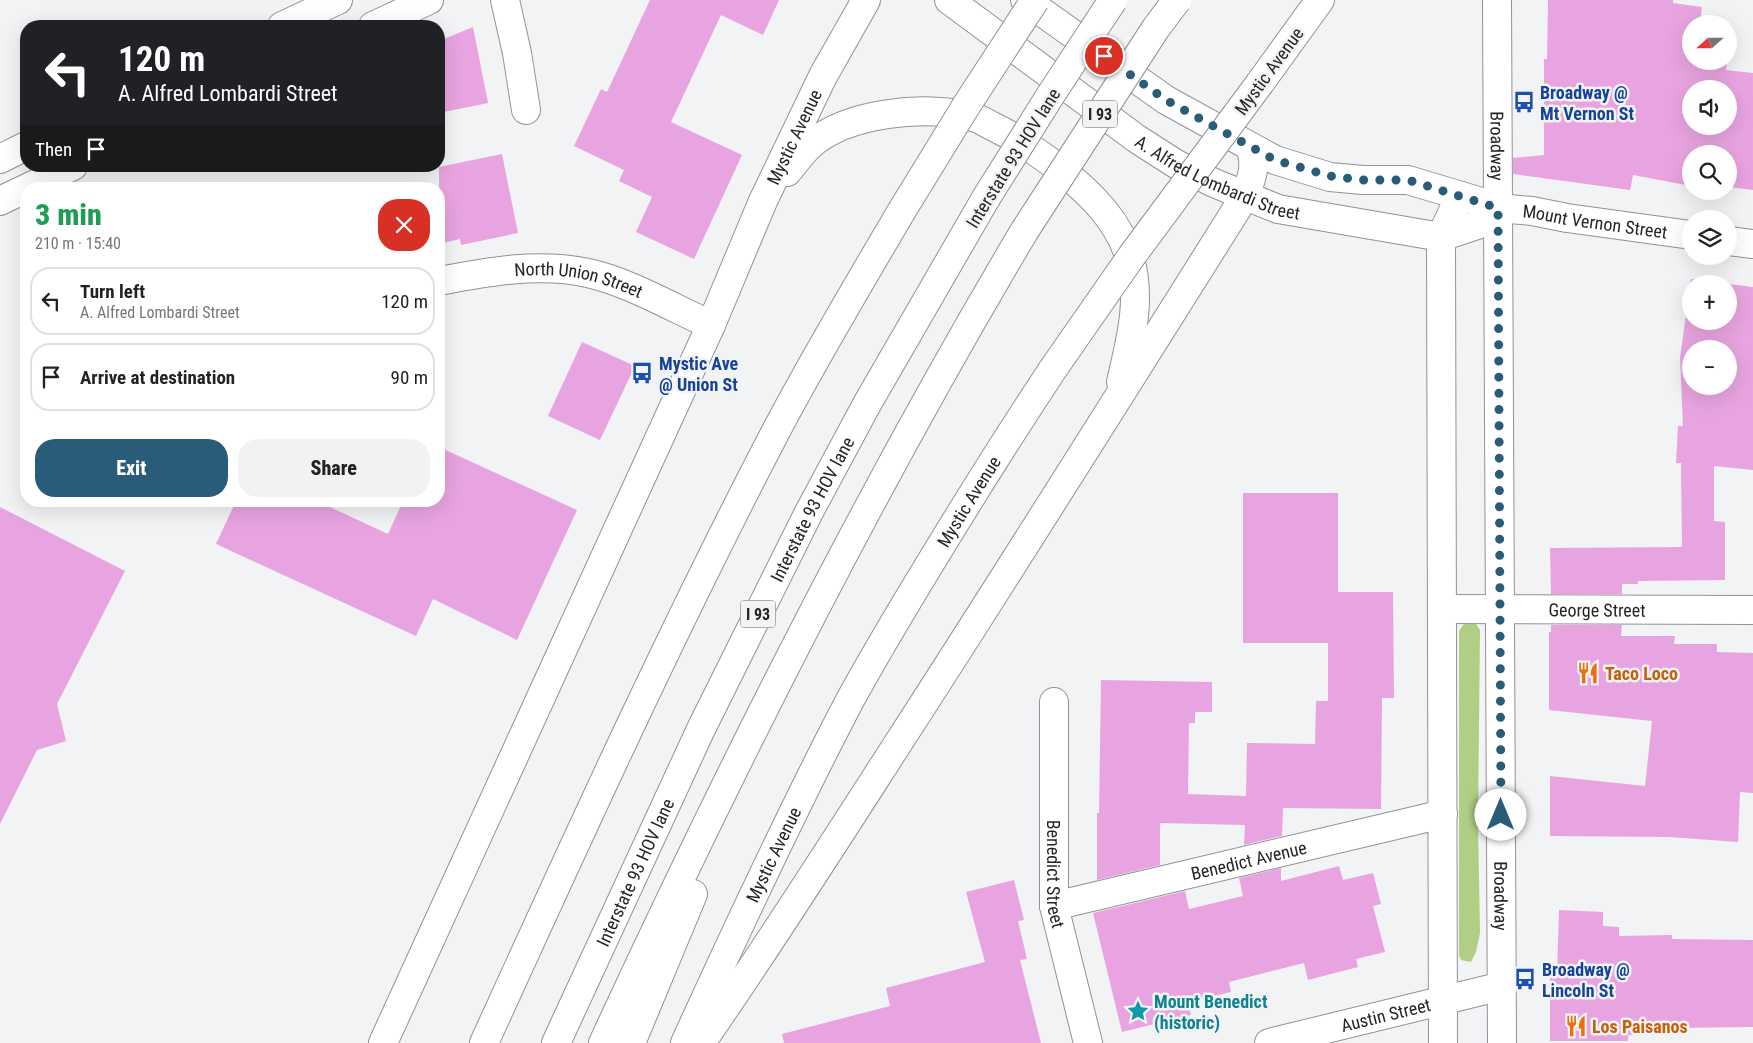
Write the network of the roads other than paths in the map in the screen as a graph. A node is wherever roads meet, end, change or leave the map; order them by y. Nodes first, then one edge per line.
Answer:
1 (338, 0) edge
2 (429, 0) edge
3 (504, 0) edge
4 (866, 0) edge
5 (949, 0) edge
6 (1025, 0) edge
7 (1035, 0) edge
8 (1113, 0) edge
9 (1176, 0) edge
10 (1320, 0) edge
11 (1497, 0) edge
12 (295, 20) edge
13 (386, 20) edge
14 (526, 110) dead end
15 (1250, 147) junction
16 (20, 149) edge
17 (0, 159) edge
18 (60, 172) edge
19 (40, 182) edge
20 (20, 191) edge
21 (1245, 196) junction
22 (1460, 196) junction
23 (0, 201) edge
24 (763, 201) junction
25 (1498, 213) junction
26 (1682, 235) edge
27 (1441, 238) junction
28 (1737, 242) edge
29 (1753, 244) edge
30 (445, 281) edge
31 (711, 325) junction
32 (1117, 401) junction
33 (1442, 609) junction
34 (1500, 610) junction
35 (1753, 610) edge
36 (788, 662) junction
37 (1054, 702) dead end
38 (1443, 814) junction
39 (1054, 906) junction
40 (1502, 986) junction
41 (1443, 1000) junction
42 (383, 1043) edge
43 (484, 1043) edge
44 (556, 1043) edge
45 (603, 1043) edge
46 (632, 1043) edge
47 (685, 1043) edge
48 (701, 1043) edge
49 (1088, 1043) edge
50 (1269, 1043) edge
51 (1443, 1043) edge
52 (1502, 1043) edge

1 - 12 main road
2 - 13 main road
3 - 14 main road
4 - 24 main road, Mystic Avenue
5 - 21 main road, A. Alfred Lombardi Street
6 - 15 main road, A. Alfred Lombardi Street
7 - 43 main road, bridge
8 - 44 main road, Interstate 93 HOV lane / I 93, bridge
9 - 36 main road, I 93, bridge
10 - 47 main road, Mystic Avenue, bridge
11 - 25 main road, Broadway
15 - 21 main road
15 - 22 main road, A. Alfred Lombardi Street
16 - 17 main road
18 - 19 main road
20 - 23 main road
21 - 27 main road, A. Alfred Lombardi Street
21 - 32 main road
22 - 25 main road, A. Alfred Lombardi Street
22 - 27 main road
24 - 31 main road, Mystic Avenue
24 - 32 main road
25 - 26 main road, Mount Vernon Street
25 - 27 main road, A. Alfred Lombardi Street
25 - 34 main road, Broadway
27 - 33 main road
28 - 29 main road
30 - 31 main road, North Union Street
31 - 42 main road, Mystic Avenue
32 - 48 main road
33 - 34 main road, George Street
33 - 38 main road
34 - 35 main road, George Street
34 - 40 main road, Broadway
36 - 45 main road, I 93
36 - 46 main road
37 - 39 main road, Benedict Street
38 - 39 main road, Benedict Avenue
38 - 41 main road
39 - 49 main road, Benedict Street
40 - 41 main road, Austin Street
40 - 52 main road, Broadway
41 - 50 main road, Austin Street
41 - 51 main road

